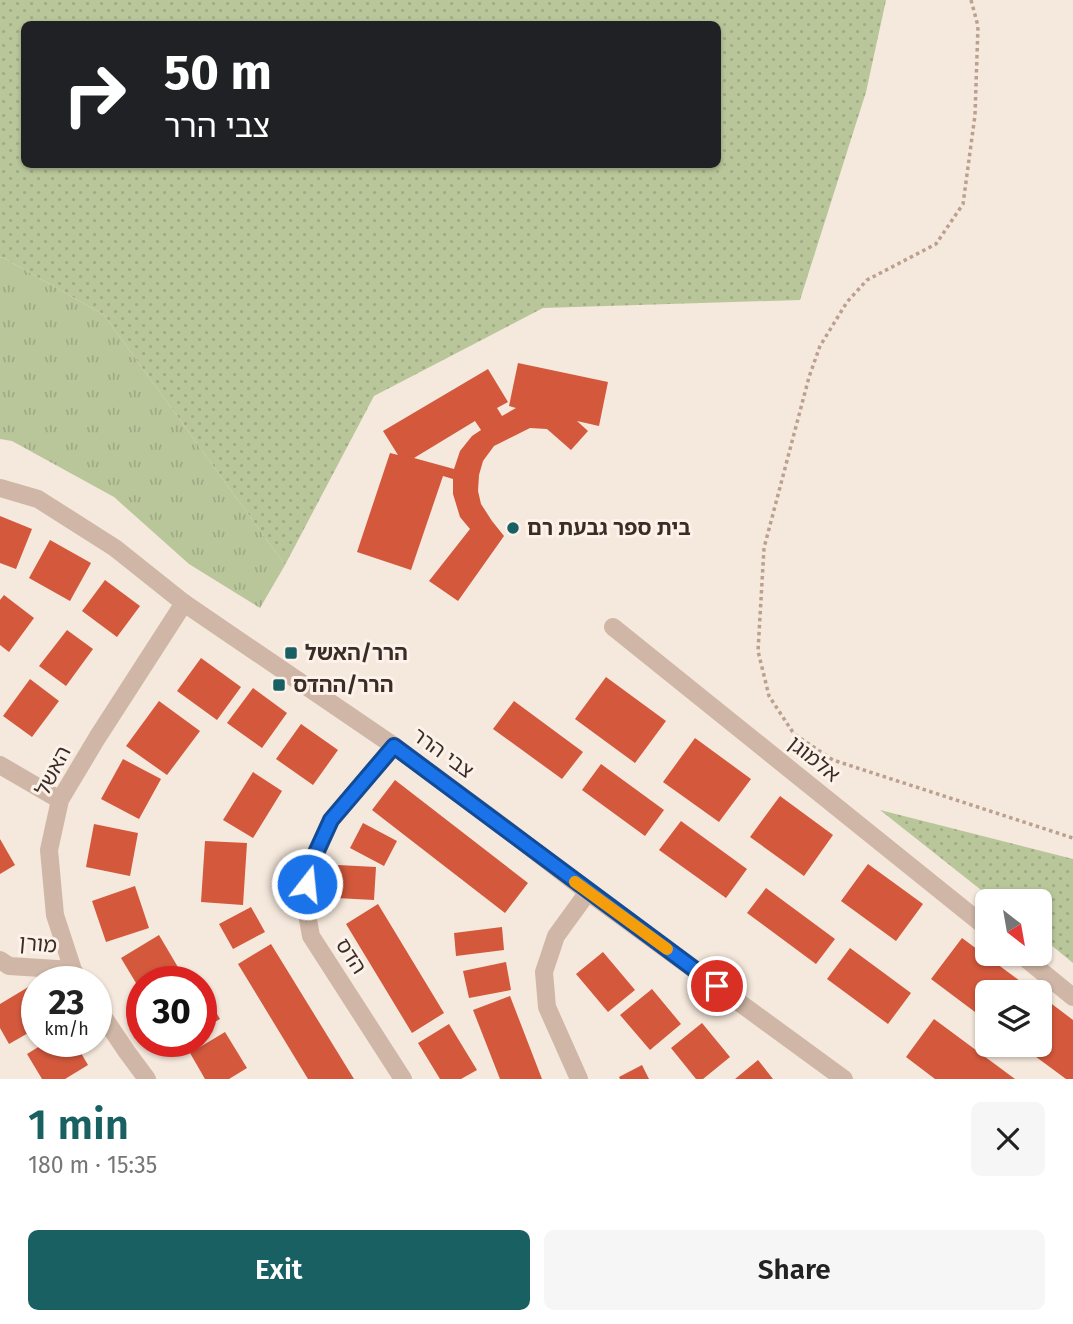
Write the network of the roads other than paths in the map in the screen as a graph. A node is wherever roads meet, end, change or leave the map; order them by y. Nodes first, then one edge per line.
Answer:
1 (0, 488) edge
2 (184, 603) junction
3 (613, 627) dead end
4 (394, 746) junction
5 (0, 765) edge
6 (60, 800) junction
7 (588, 892) junction
8 (975, 918) edge
9 (0, 960) edge
10 (73, 966) edge
11 (1035, 966) edge
12 (21, 968) edge
13 (1073, 997) edge
14 (112, 1030) edge
15 (147, 1079) edge
16 (403, 1079) edge
17 (579, 1079) edge
18 (844, 1079) edge

1 - 2 street, צבי הרר
2 - 4 street, צבי הרר
2 - 6 street, האשל
3 - 8 street, אלמוגן
4 - 7 street, צבי הרר
4 - 16 street, הדס
5 - 6 street
6 - 10 street, האשל
7 - 17 street
7 - 18 street, צבי הרר
9 - 12 street, מורן
11 - 13 street
14 - 15 street

